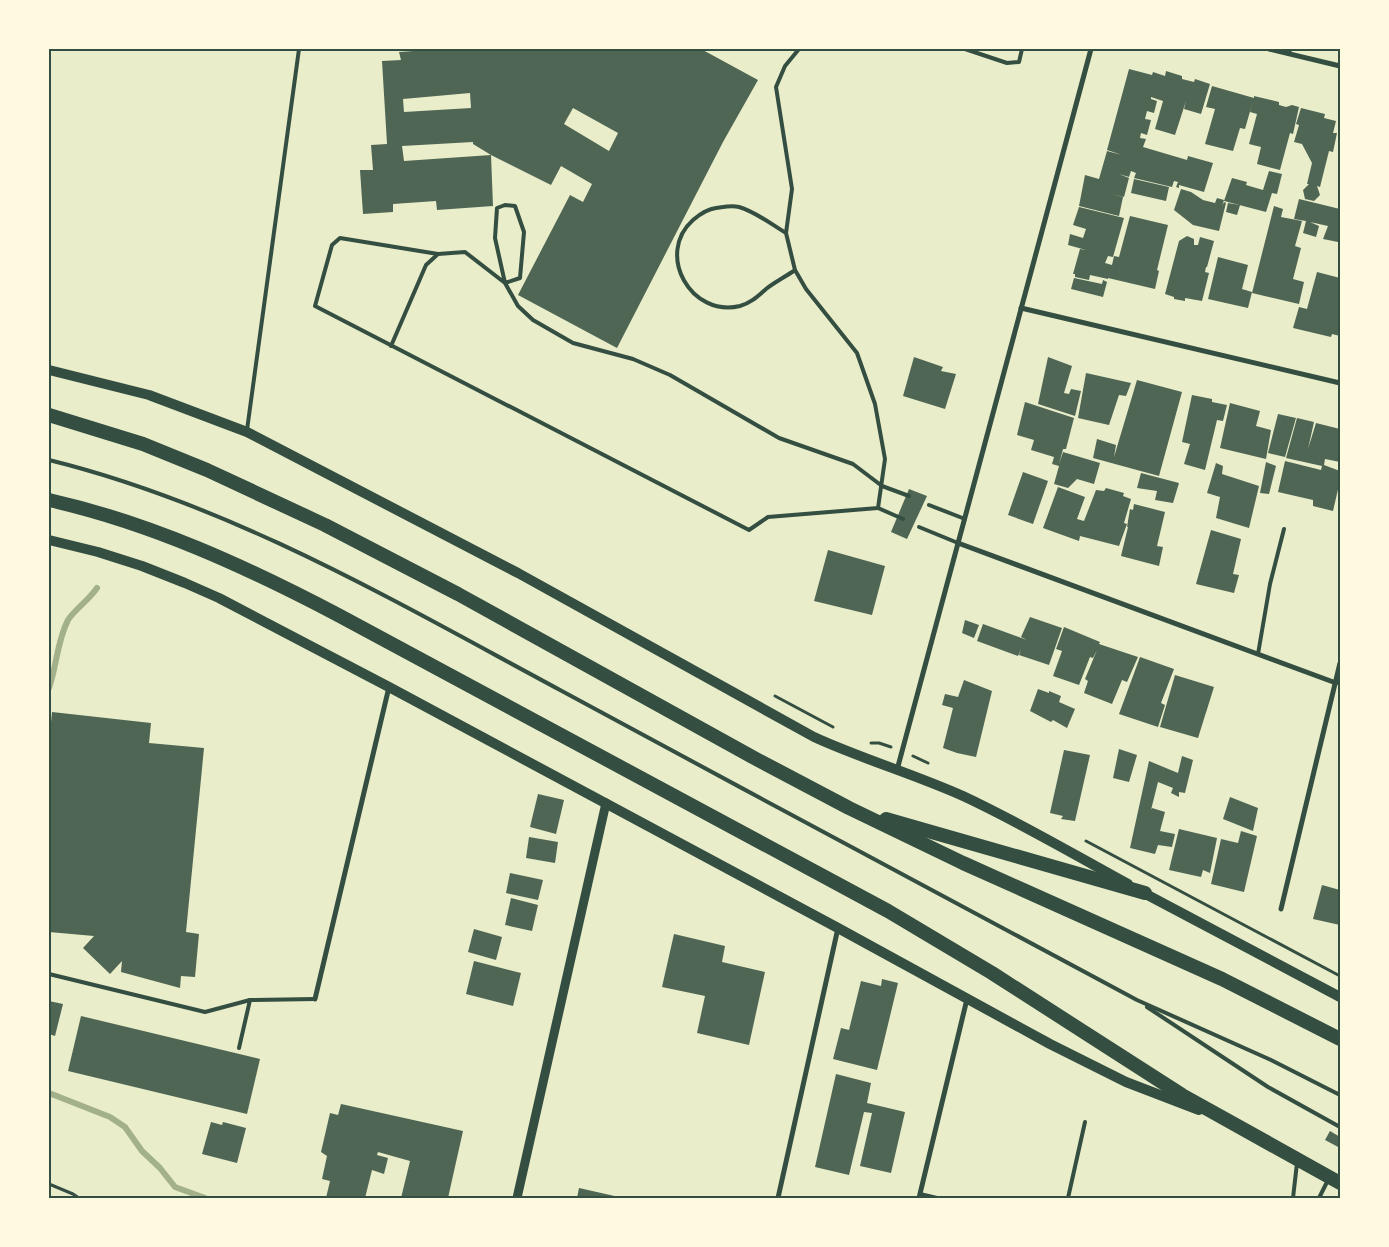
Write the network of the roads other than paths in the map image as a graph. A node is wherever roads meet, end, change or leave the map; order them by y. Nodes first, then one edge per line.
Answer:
1 (299, 49) edge
2 (798, 49) edge
3 (965, 49) edge
4 (1022, 49) edge
5 (1091, 49) edge
6 (1269, 49) edge
7 (1290, 51) edge
8 (1340, 66) edge
9 (786, 233) junction
10 (438, 254) junction
11 (794, 270) junction
12 (505, 283) junction
13 (1022, 308) junction
14 (391, 346) junction
15 (49, 370) edge
16 (1340, 383) edge
17 (49, 415) edge
18 (247, 432) junction
19 (49, 460) edge
20 (882, 486) junction
21 (909, 496) dead end
22 (49, 500) edge
23 (929, 505) dead end
24 (878, 508) junction
25 (903, 519) dead end
26 (965, 519) junction
27 (919, 527) dead end
28 (1284, 529) dead end
29 (49, 540) edge
30 (958, 544) junction
31 (1258, 654) junction
32 (1340, 663) edge
33 (1336, 683) junction
34 (390, 687) junction
35 (897, 770) junction
36 (606, 803) junction
37 (849, 808) junction
38 (1145, 893) junction
39 (1281, 910) dead end
40 (838, 928) junction
41 (49, 974) edge
42 (1340, 997) edge
43 (316, 999) joint
44 (967, 999) junction
45 (250, 1000) junction
46 (1137, 1000) junction
47 (1340, 1039) edge
48 (239, 1048) dead end
49 (1340, 1095) edge
50 (1085, 1122) dead end
51 (1229, 1122) junction
52 (1340, 1127) edge
53 (1298, 1160) junction
54 (1335, 1180) edge
55 (919, 1196) edge
56 (517, 1198) edge
57 (778, 1198) edge
58 (937, 1198) edge
59 (1068, 1198) edge
60 (1293, 1198) edge
61 (1319, 1198) edge

1 - 18 lane
2 - 9 lane
3 - 4 lane
5 - 13 street
6 - 7 street
7 - 8 street
9 - 11 lane
9 - 11 lane
10 - 12 lane
10 - 14 lane
10 - 14 lane
11 - 20 lane
12 - 12 lane
12 - 20 lane
13 - 16 street
13 - 26 street
14 - 24 lane
15 - 18 main road
17 - 37 highway
18 - 35 main road
19 - 46 lane
20 - 21 lane
20 - 24 lane
22 - 51 highway
23 - 26 lane
24 - 25 lane
26 - 30 street
27 - 30 lane
28 - 31 lane
29 - 34 main road
30 - 31 street
30 - 35 street
31 - 33 street
32 - 33 street
33 - 39 street
34 - 36 main road
34 - 43 street
35 - 38 main road
36 - 40 main road
36 - 56 street
37 - 38 highway
37 - 47 highway
38 - 42 main road
40 - 44 main road
40 - 57 street
41 - 45 lane
43 - 45 lane
44 - 51 main road
44 - 55 street
45 - 48 lane
46 - 49 lane
46 - 52 lane
50 - 59 lane
51 - 53 highway
53 - 54 highway
53 - 60 lane
54 - 61 lane
55 - 58 lane

